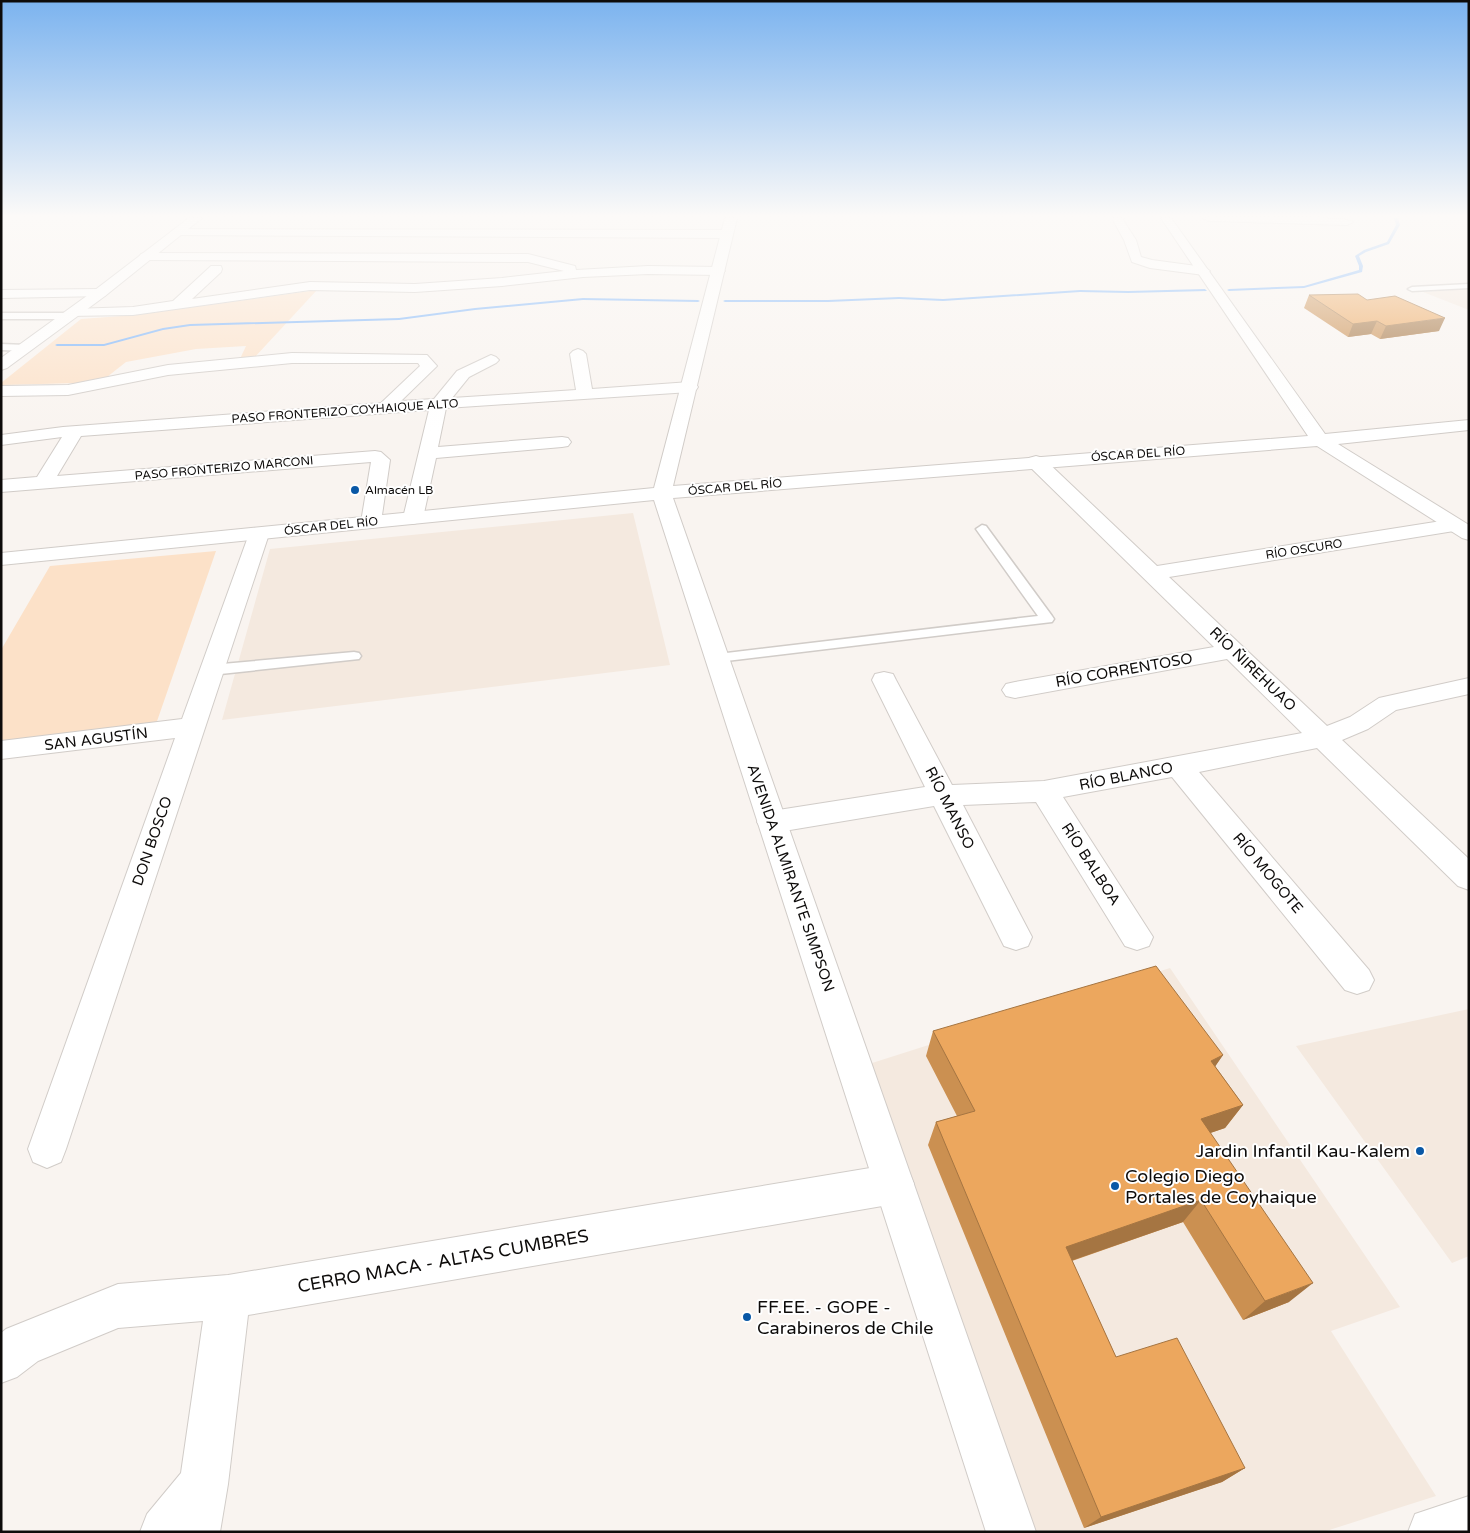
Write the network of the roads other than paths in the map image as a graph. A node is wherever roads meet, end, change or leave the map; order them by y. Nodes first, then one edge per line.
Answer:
1 (104, 290) edge
2 (194, 290) edge
3 (285, 290) edge
4 (714, 290) edge
5 (1217, 290) edge
6 (100, 293) junction
7 (1, 294) edge
8 (177, 305) junction
9 (70, 314) junction
10 (1, 316) edge
11 (1, 347) edge
12 (26, 348) junction
13 (578, 354) dead end
14 (491, 360) dead end
15 (1, 365) edge
16 (193, 368) junction
17 (182, 382) dead end
18 (690, 387) junction
19 (1, 391) edge
20 (585, 394) junction
21 (439, 404) junction
22 (386, 407) junction
23 (1469, 425) edge
24 (75, 431) junction
25 (1, 440) edge
26 (1320, 440) junction
27 (562, 442) dead end
28 (427, 453) junction
29 (1036, 462) junction
30 (43, 482) junction
31 (1, 486) edge
32 (662, 493) junction
33 (413, 518) junction
34 (371, 522) junction
35 (982, 528) dead end
36 (1461, 530) edge
37 (259, 534) junction
38 (1, 559) edge
39 (1153, 573) junction
40 (1233, 651) junction
41 (354, 656) dead end
42 (718, 658) junction
43 (211, 670) junction
44 (884, 680) dead end
45 (1469, 686) edge
46 (1015, 690) dead end
47 (191, 727) junction
48 (1323, 737) junction
49 (1, 750) edge
50 (1179, 766) junction
51 (1044, 791) junction
52 (943, 795) junction
53 (772, 822) junction
54 (1469, 878) edge
55 (1016, 937) dead end
56 (1137, 937) dead end
57 (1357, 980) dead end
58 (47, 1149) dead end
59 (894, 1184) junction
60 (228, 1297) junction
61 (1, 1361) edge
62 (204, 1484) junction
63 (1469, 1521) edge
64 (165, 1532) edge
65 (195, 1532) edge
66 (1011, 1532) edge
67 (1433, 1532) edge

1 - 6 street
2 - 8 street
3 - 8 street
4 - 18 street
5 - 26 street
6 - 7 street
6 - 9 street
8 - 9 street
9 - 10 lane
9 - 12 street
11 - 12 lane
12 - 15 street
13 - 20 street
14 - 21 street
16 - 17 street
16 - 19 street
16 - 22 street
18 - 20 street, PASO FRONTERIZO COYHAIQUE ALTO
18 - 32 street
20 - 21 street, PASO FRONTERIZO COYHAIQUE ALTO
21 - 22 street, PASO FRONTERIZO COYHAIQUE ALTO
21 - 28 street
22 - 24 street, PASO FRONTERIZO COYHAIQUE ALTO
23 - 26 street, ÓSCAR DEL RÍO
24 - 25 street, PASO FRONTERIZO COYHAIQUE ALTO
24 - 30 street
26 - 29 street, ÓSCAR DEL RÍO
26 - 36 street
27 - 28 street
28 - 33 street
29 - 32 street, ÓSCAR DEL RÍO
29 - 39 street, RÍO ÑIREHUAO
30 - 31 street, PASO FRONTERIZO MARCONI
30 - 34 street, PASO FRONTERIZO MARCONI
32 - 33 street, ÓSCAR DEL RÍO
32 - 42 street, AVENIDA ALMIRANTE SIMPSON
33 - 34 street, ÓSCAR DEL RÍO
34 - 37 street, ÓSCAR DEL RÍO
35 - 42 lane
36 - 39 street, RÍO OSCURO
37 - 38 street, ÓSCAR DEL RÍO
37 - 43 street, DON BOSCO
39 - 40 street, RÍO ÑIREHUAO
40 - 46 street, RÍO CORRENTOSO
40 - 48 street, RÍO ÑIREHUAO
41 - 43 lane
42 - 53 street, AVENIDA ALMIRANTE SIMPSON
43 - 47 street, DON BOSCO
44 - 52 street, RÍO MANSO
45 - 48 street, RÍO BLANCO
47 - 49 street, SAN AGUSTÍN
47 - 58 street, DON BOSCO
48 - 50 street, RÍO BLANCO
48 - 54 street, RÍO ÑIREHUAO
50 - 51 street, RÍO BLANCO
50 - 57 street, RÍO MOGOTE
51 - 52 street, RÍO BLANCO
51 - 56 street, RÍO BALBOA
52 - 53 street, RÍO BLANCO
52 - 55 street, RÍO MANSO
53 - 59 street, AVENIDA ALMIRANTE SIMPSON
59 - 60 street, CERRO MACA - ALTAS CUMBRES
59 - 66 street, AVENIDA ALMIRANTE SIMPSON
60 - 61 street, CERRO MACA - ALTAS CUMBRES
60 - 62 street
62 - 64 street
62 - 65 street
63 - 67 street

